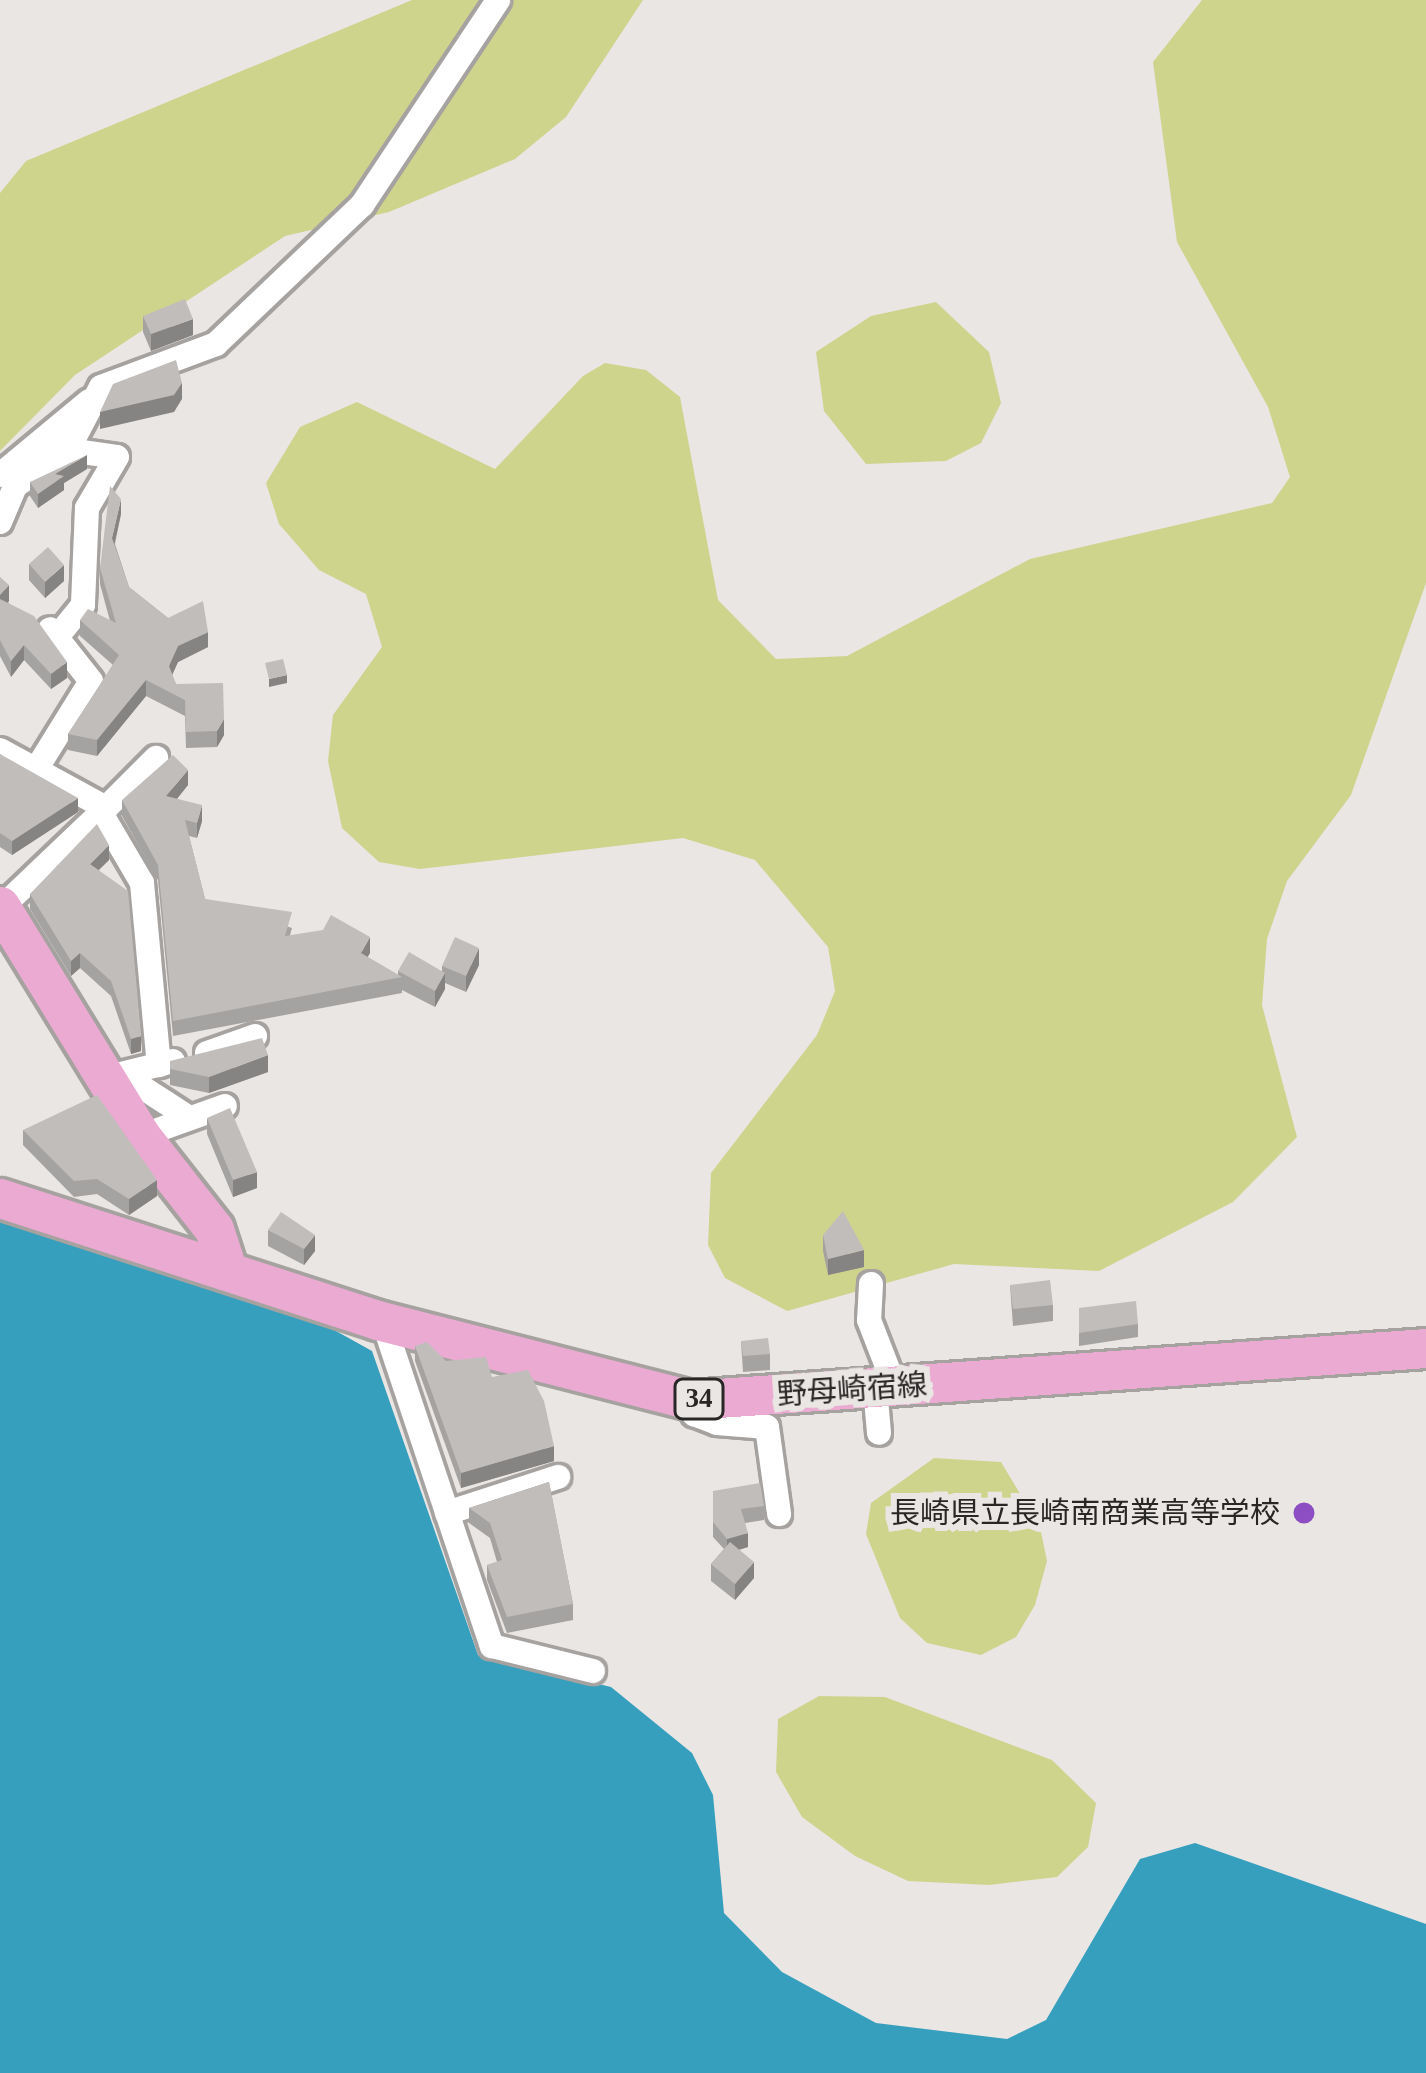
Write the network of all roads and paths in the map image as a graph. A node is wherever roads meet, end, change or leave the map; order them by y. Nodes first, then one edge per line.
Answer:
1 (498, 0) edge
2 (93, 399) junction
3 (68, 450) junction
4 (0, 476) edge
5 (0, 522) edge
6 (0, 750) edge
7 (156, 758) dead end
8 (37, 768) junction
9 (104, 810) junction
10 (0, 907) edge
11 (255, 1036) edge
12 (159, 1065) junction
13 (110, 1086) junction
14 (225, 1106) edge
15 (185, 1115) junction
16 (141, 1136) junction
17 (0, 1198) edge
18 (226, 1265) junction
19 (871, 1284) dead end
20 (383, 1321) junction
21 (1426, 1348) edge
22 (885, 1388) junction
23 (690, 1400) junction
24 (879, 1433) dead end
25 (558, 1477) dead end
26 (447, 1513) junction
27 (778, 1514) dead end
28 (593, 1672) dead end

1 - 2 street
2 - 3 street
2 - 4 street
3 - 5 street
3 - 8 street
6 - 8 street
7 - 9 street
8 - 9 street
9 - 10 street
9 - 12 street
10 - 13 main road
11 - 12 street
12 - 13 street
13 - 15 street
13 - 16 main road
14 - 15 street
15 - 16 street
16 - 18 main road
17 - 18 main road, 野母崎宿線 / 34
18 - 20 main road, 野母崎宿線 / 34
19 - 22 street
20 - 23 main road, 野母崎宿線 / 34
20 - 26 street
21 - 22 main road, 野母崎宿線 / 34
22 - 23 main road, 野母崎宿線 / 34
22 - 24 street
23 - 27 street
25 - 26 street
26 - 28 street

